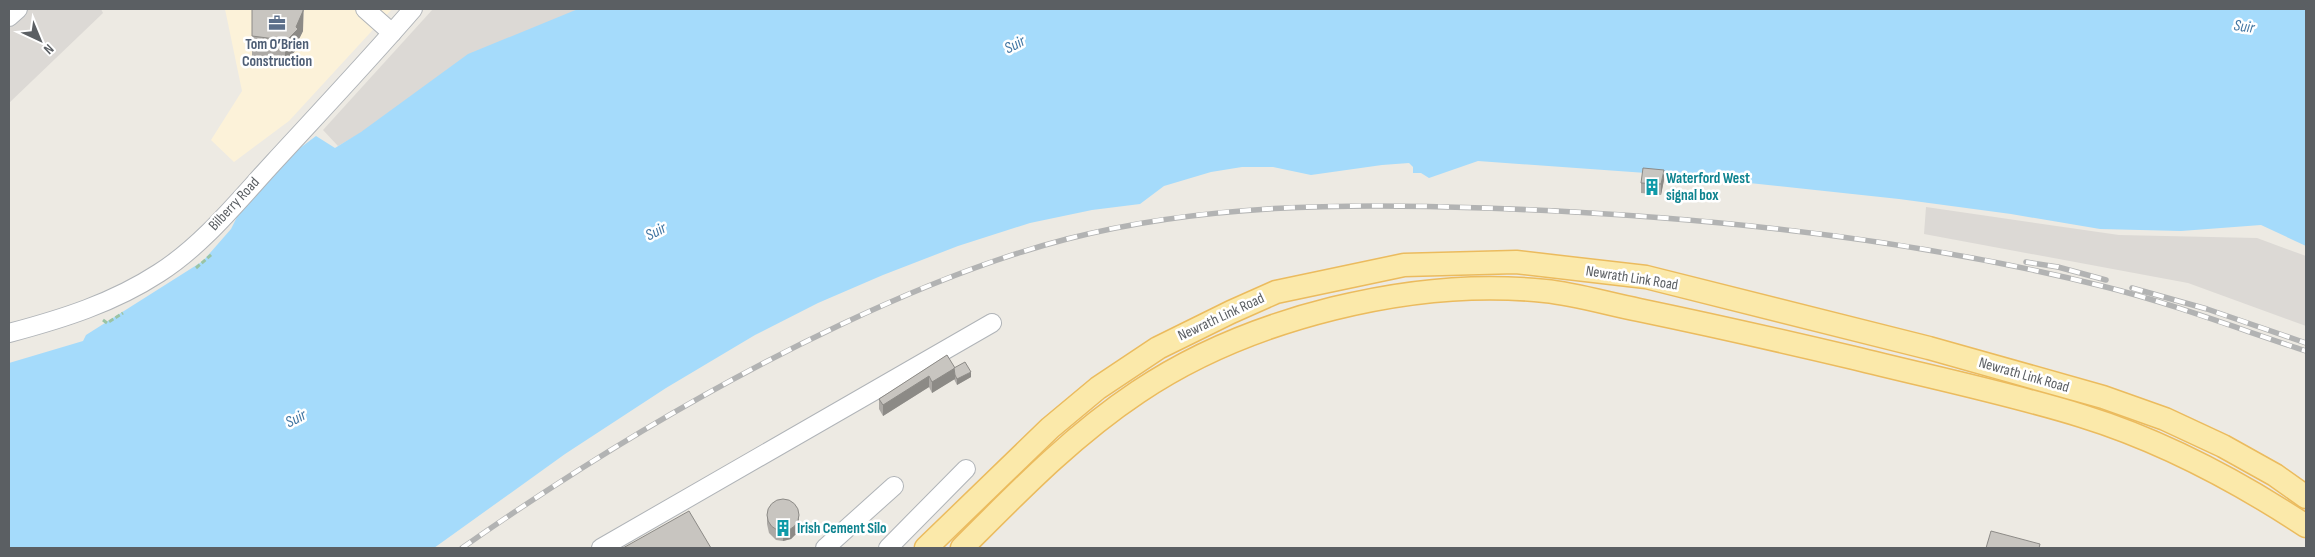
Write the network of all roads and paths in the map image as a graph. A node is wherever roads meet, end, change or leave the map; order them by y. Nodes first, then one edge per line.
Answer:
1 (18, 9) edge
2 (365, 9) edge
3 (413, 9) edge
4 (9, 17) edge
5 (392, 33) junction
6 (992, 323) dead end
7 (9, 334) edge
8 (966, 469) dead end
9 (894, 486) dead end
10 (2306, 497) edge
11 (2306, 526) edge
12 (601, 548) edge
13 (825, 548) edge
14 (888, 548) edge
15 (926, 548) edge
16 (962, 548) edge

1 - 4 street
2 - 5 street
3 - 5 street, Bilberry Road
5 - 7 street, Bilberry Road
6 - 12 street
8 - 14 street
9 - 13 street
10 - 15 main road, Newrath Link Road
11 - 16 main road, Newrath Link Road

